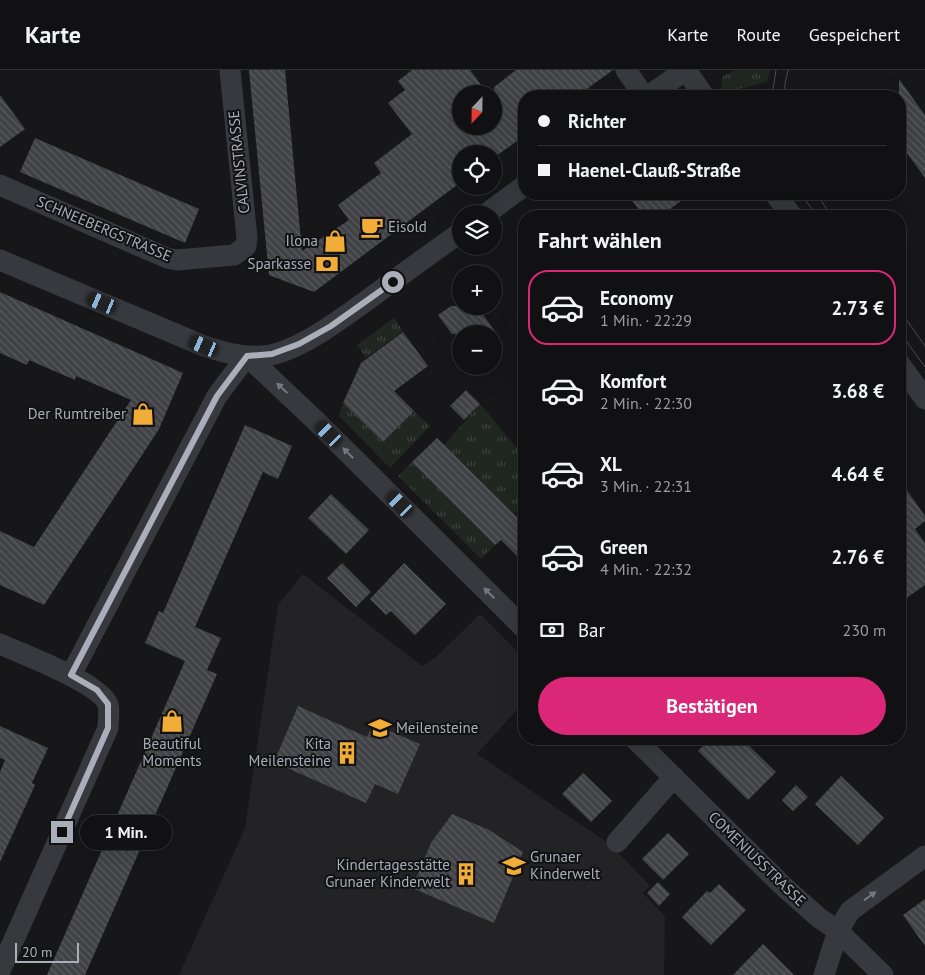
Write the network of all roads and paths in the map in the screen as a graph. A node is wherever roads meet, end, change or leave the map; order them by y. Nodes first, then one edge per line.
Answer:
1 (230, 70) edge
2 (626, 70) edge
3 (680, 72) edge
4 (640, 90) edge
5 (656, 90) edge
6 (698, 90) edge
7 (0, 185) edge
8 (518, 190) edge
9 (780, 200) edge
10 (498, 205) edge
11 (787, 210) edge
12 (452, 239) edge
13 (240, 251) joint
14 (0, 260) edge
15 (247, 356) junction
16 (906, 373) edge
17 (925, 399) edge
18 (518, 622) edge
19 (0, 644) edge
20 (71, 675) junction
21 (641, 745) edge
22 (674, 777) junction
23 (617, 842) dead end
24 (925, 856) edge
25 (838, 931) junction
26 (0, 971) edge
27 (824, 975) edge
28 (883, 975) edge

1 - 13 street, CALVINSTRASSE
2 - 4 street
3 - 5 street
3 - 6 street
7 - 13 street, SCHNEEBERGSTRASSE
8 - 10 street
9 - 11 street
12 - 15 street
14 - 15 street
18 -> 15 street
15 - 20 street
16 - 17 street
19 - 20 street
20 - 26 street
21 - 22 street, COMENIUSSTRASSE
22 - 23 street
22 - 25 street, COMENIUSSTRASSE
25 -> 24 street
25 - 27 street
25 - 28 street, COMENIUSSTRASSE

